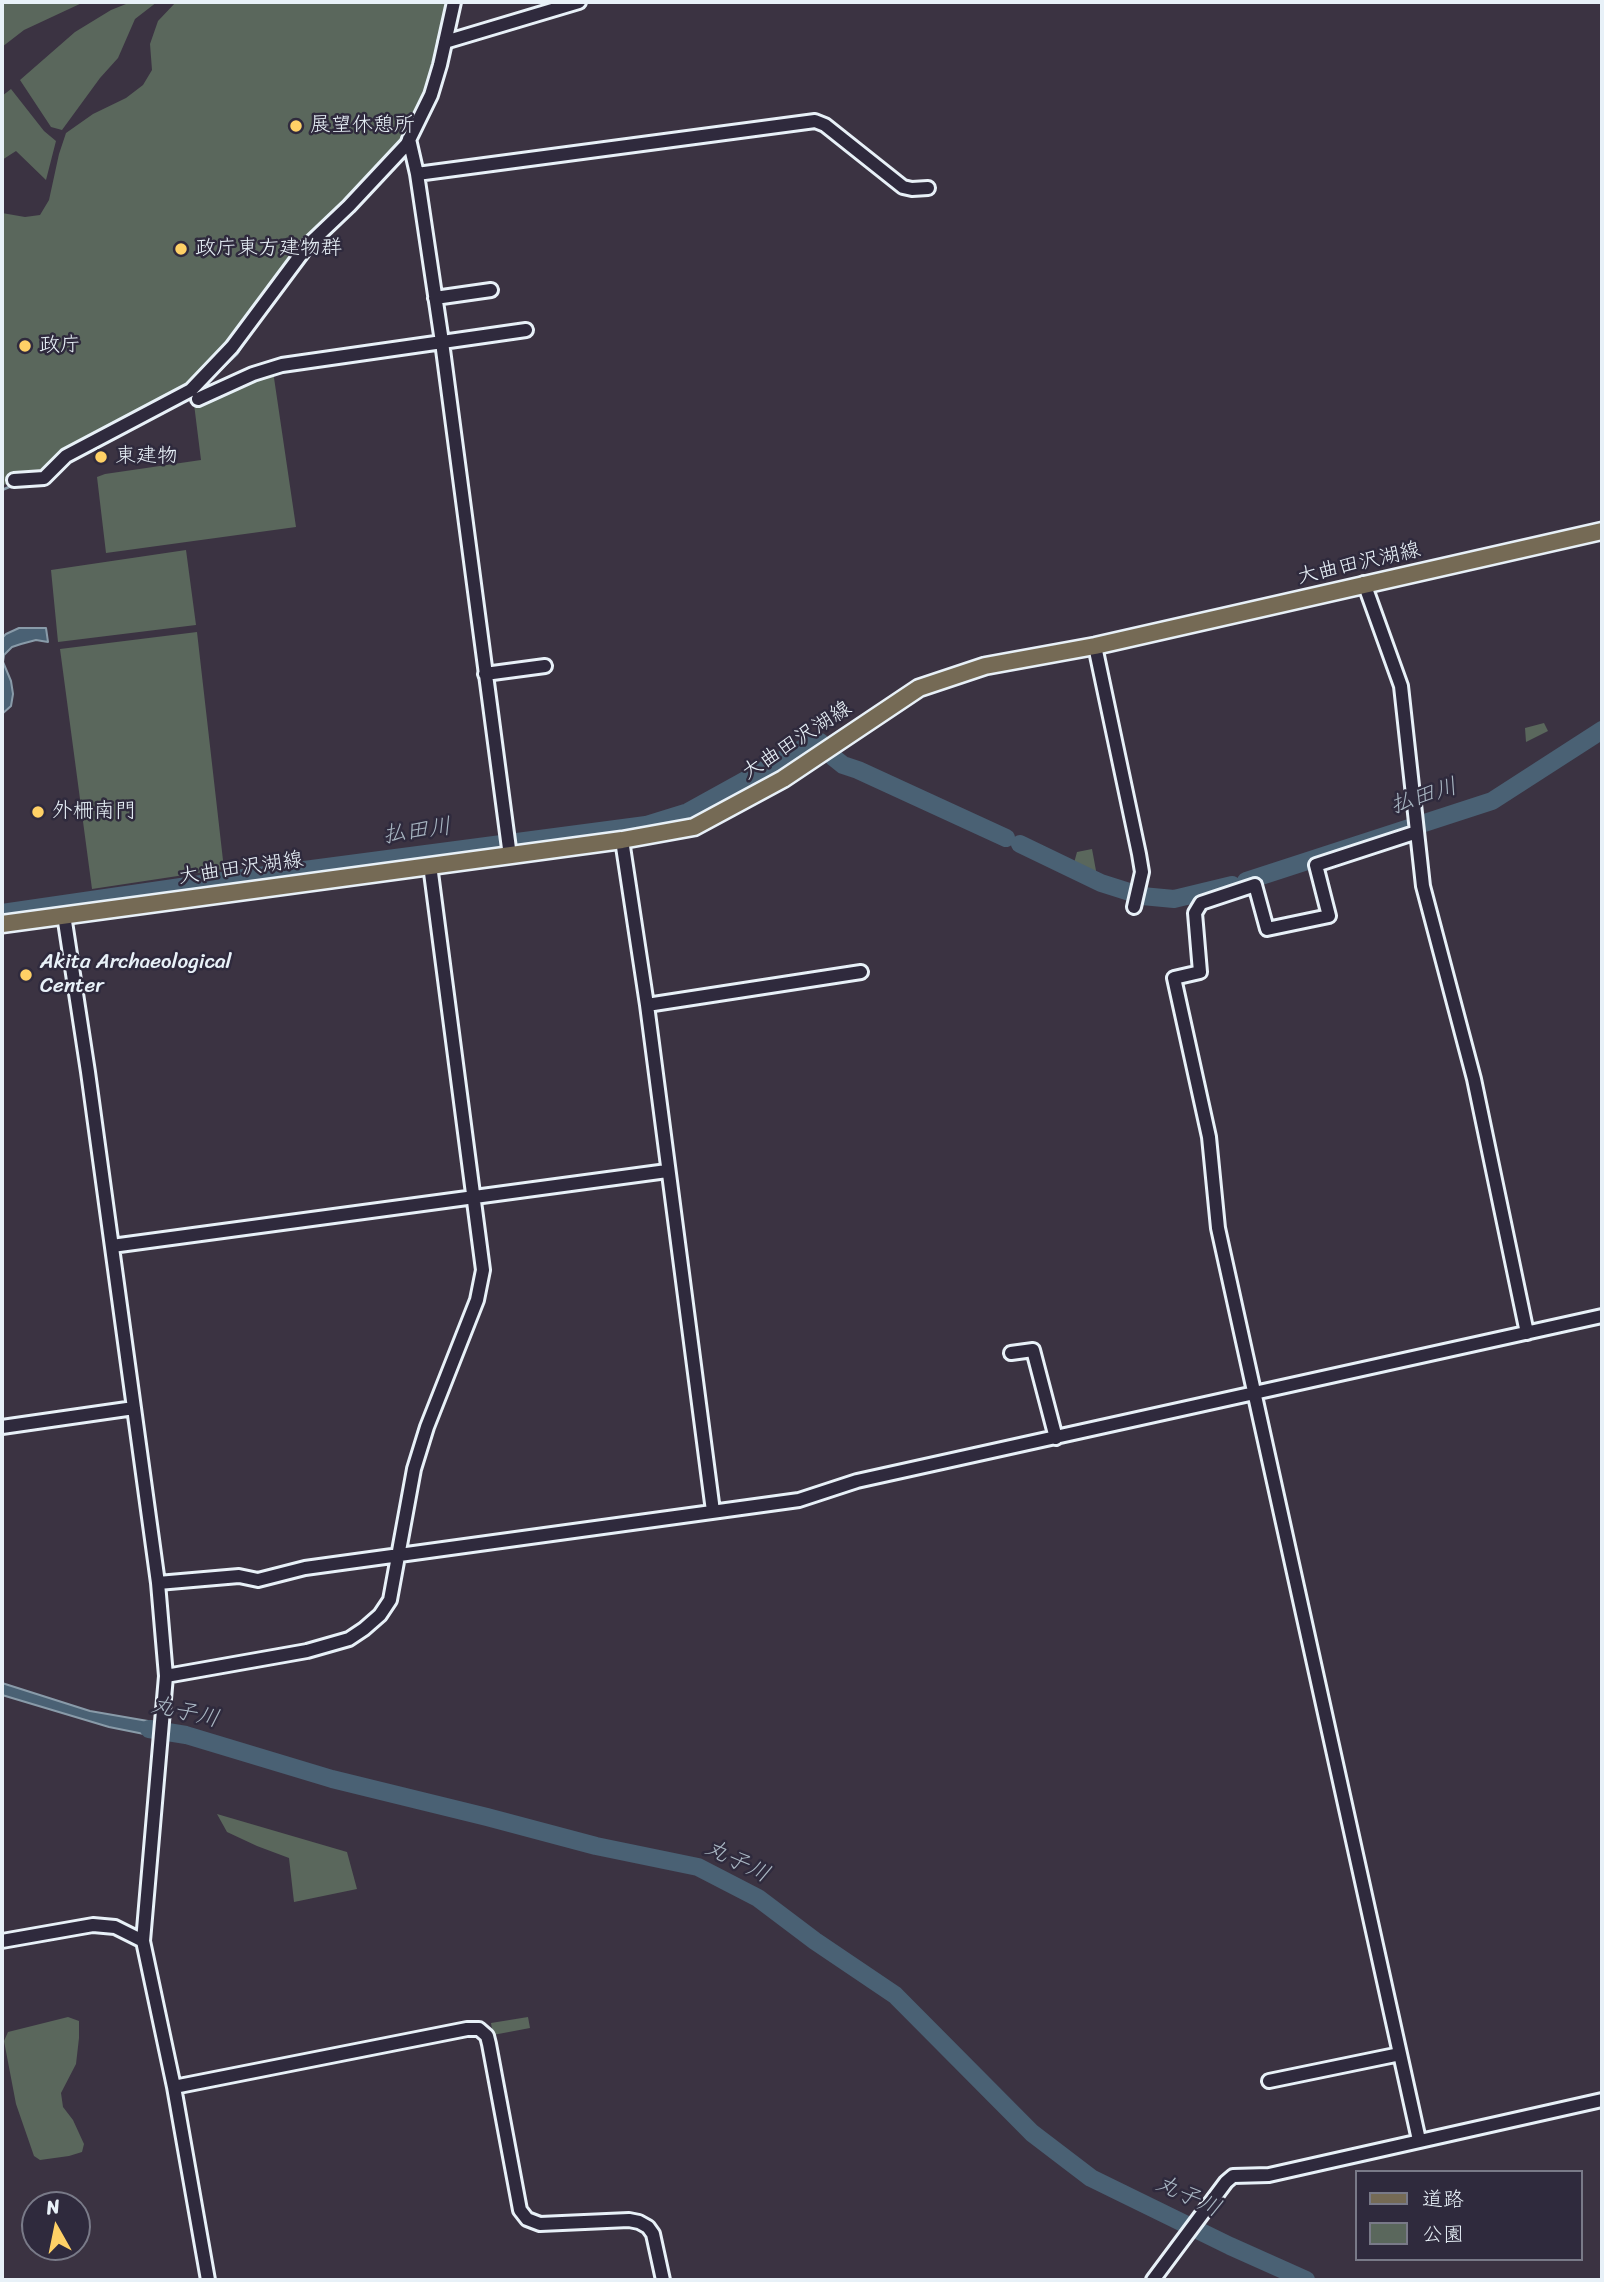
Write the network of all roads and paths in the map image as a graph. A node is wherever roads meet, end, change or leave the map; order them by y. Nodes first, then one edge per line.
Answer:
1 (454, 2) edge
2 (579, 2) edge
3 (445, 42) junction
4 (409, 139) junction
5 (417, 174) junction
6 (928, 188) dead end
7 (491, 290) dead end
8 (435, 298) junction
9 (526, 330) dead end
10 (442, 342) junction
11 (198, 399) dead end
12 (14, 480) dead end
13 (1602, 531) edge
14 (1364, 583) junction
15 (1095, 646) junction
16 (545, 666) dead end
17 (485, 674) junction
18 (1417, 832) junction
19 (622, 840) junction
20 (510, 855) junction
21 (430, 865) junction
22 (1134, 907) dead end
23 (64, 915) junction
24 (2, 924) edge
25 (860, 972) dead end
26 (647, 1006) junction
27 (667, 1171) junction
28 (474, 1195) junction
29 (112, 1246) junction
30 (1602, 1316) edge
31 (1527, 1333) junction
32 (1011, 1353) dead end
33 (1253, 1395) junction
34 (134, 1408) junction
35 (2, 1427) edge
36 (1056, 1438) junction
37 (713, 1511) junction
38 (400, 1554) junction
39 (158, 1583) junction
40 (165, 1679) junction
41 (2, 1941) edge
42 (144, 1941) junction
43 (1400, 2054) junction
44 (1269, 2081) dead end
45 (174, 2087) junction
46 (1602, 2100) edge
47 (1419, 2140) junction
48 (208, 2280) edge
49 (663, 2280) edge
50 (1153, 2280) edge

1 - 3 street
2 - 3 street
3 - 4 street
4 - 5 street
4 - 12 street
5 - 6 street
5 - 8 street
7 - 8 street
8 - 10 street
9 - 10 street
10 - 11 street
10 - 17 street
13 - 14 main road, 大曲田沢湖線
14 - 15 main road, 大曲田沢湖線
14 - 18 street
15 - 19 main road, 大曲田沢湖線
15 - 22 street
16 - 17 street
17 - 20 street
18 - 31 street
18 - 33 street
19 - 20 main road, 大曲田沢湖線
19 - 26 street
20 - 21 main road, 大曲田沢湖線
21 - 23 main road, 大曲田沢湖線
21 - 28 street
23 - 24 main road, 大曲田沢湖線
23 - 29 street
25 - 26 street
26 - 27 street
27 - 28 street
27 - 37 street
28 - 29 street
28 - 38 street
29 - 34 street
30 - 31 street
31 - 33 street
32 - 36 street
33 - 36 street
33 - 43 street
34 - 35 street
34 - 39 street
36 - 37 street
37 - 38 street
38 - 39 street
38 - 40 street
39 - 40 street
40 - 42 street
41 - 42 street
42 - 45 street
43 - 44 street
43 - 47 street
45 - 48 street
45 - 49 street
46 - 47 street
47 - 50 street

